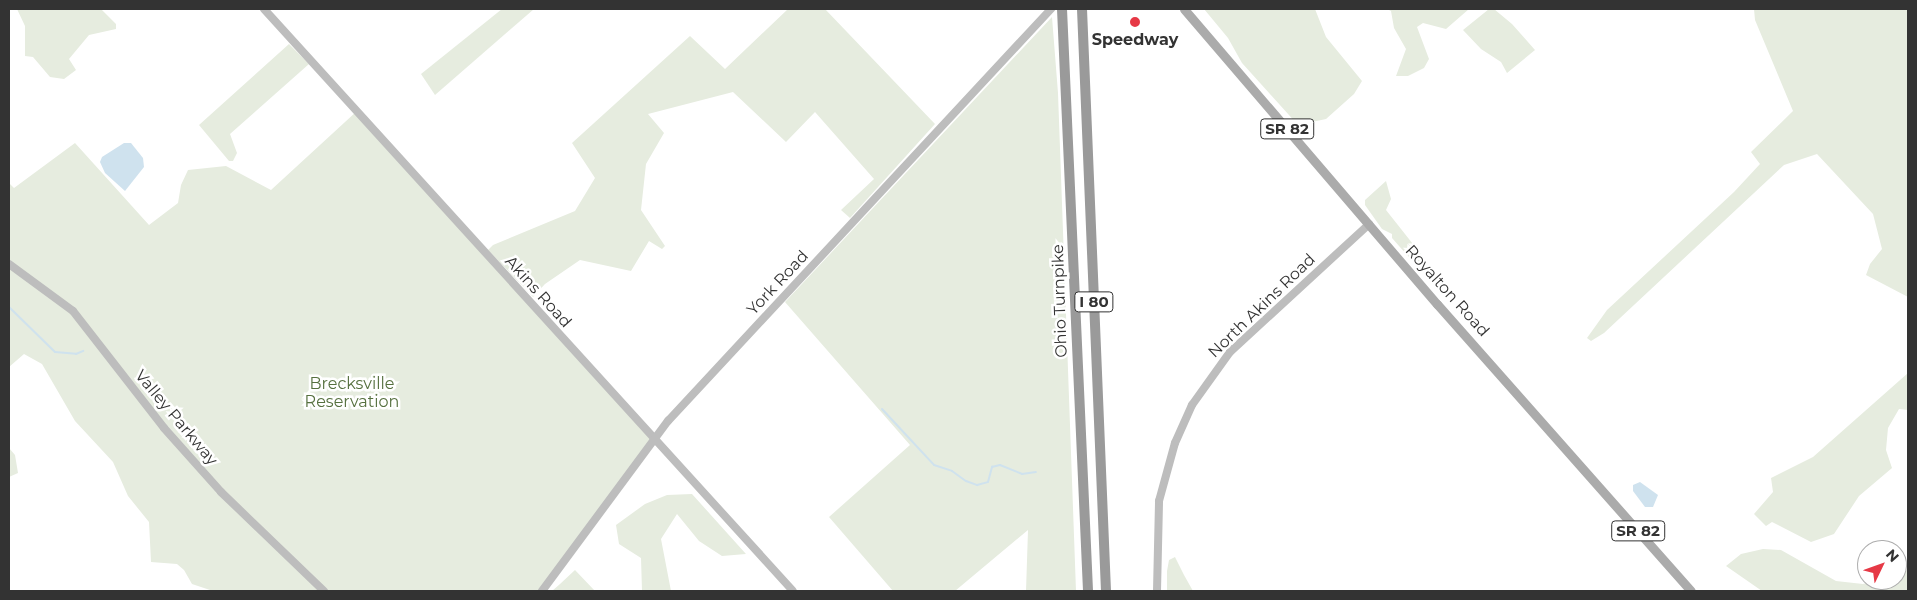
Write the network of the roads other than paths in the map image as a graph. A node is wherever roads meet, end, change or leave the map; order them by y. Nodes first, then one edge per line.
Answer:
1 (264, 9) edge
2 (1052, 9) edge
3 (1062, 9) edge
4 (1184, 9) edge
5 (1083, 11) edge
6 (1369, 224) junction
7 (9, 264) edge
8 (653, 438) junction
9 (324, 591) edge
10 (542, 591) edge
11 (793, 591) edge
12 (1088, 591) edge
13 (1106, 591) edge
14 (1157, 591) edge
15 (1691, 591) edge

1 - 8 street, Akins Road
2 - 8 street, York Road
3 - 12 highway, Ohio Turnpike / I 80
4 - 6 main road, Royalton Road / SR 82
5 - 13 highway, Ohio Turnpike / I 80
6 - 14 street, North Akins Road
6 - 15 main road, Royalton Road / SR 82
7 - 9 street, Valley Parkway
8 - 10 street, York Road
8 - 11 street, Akins Road

